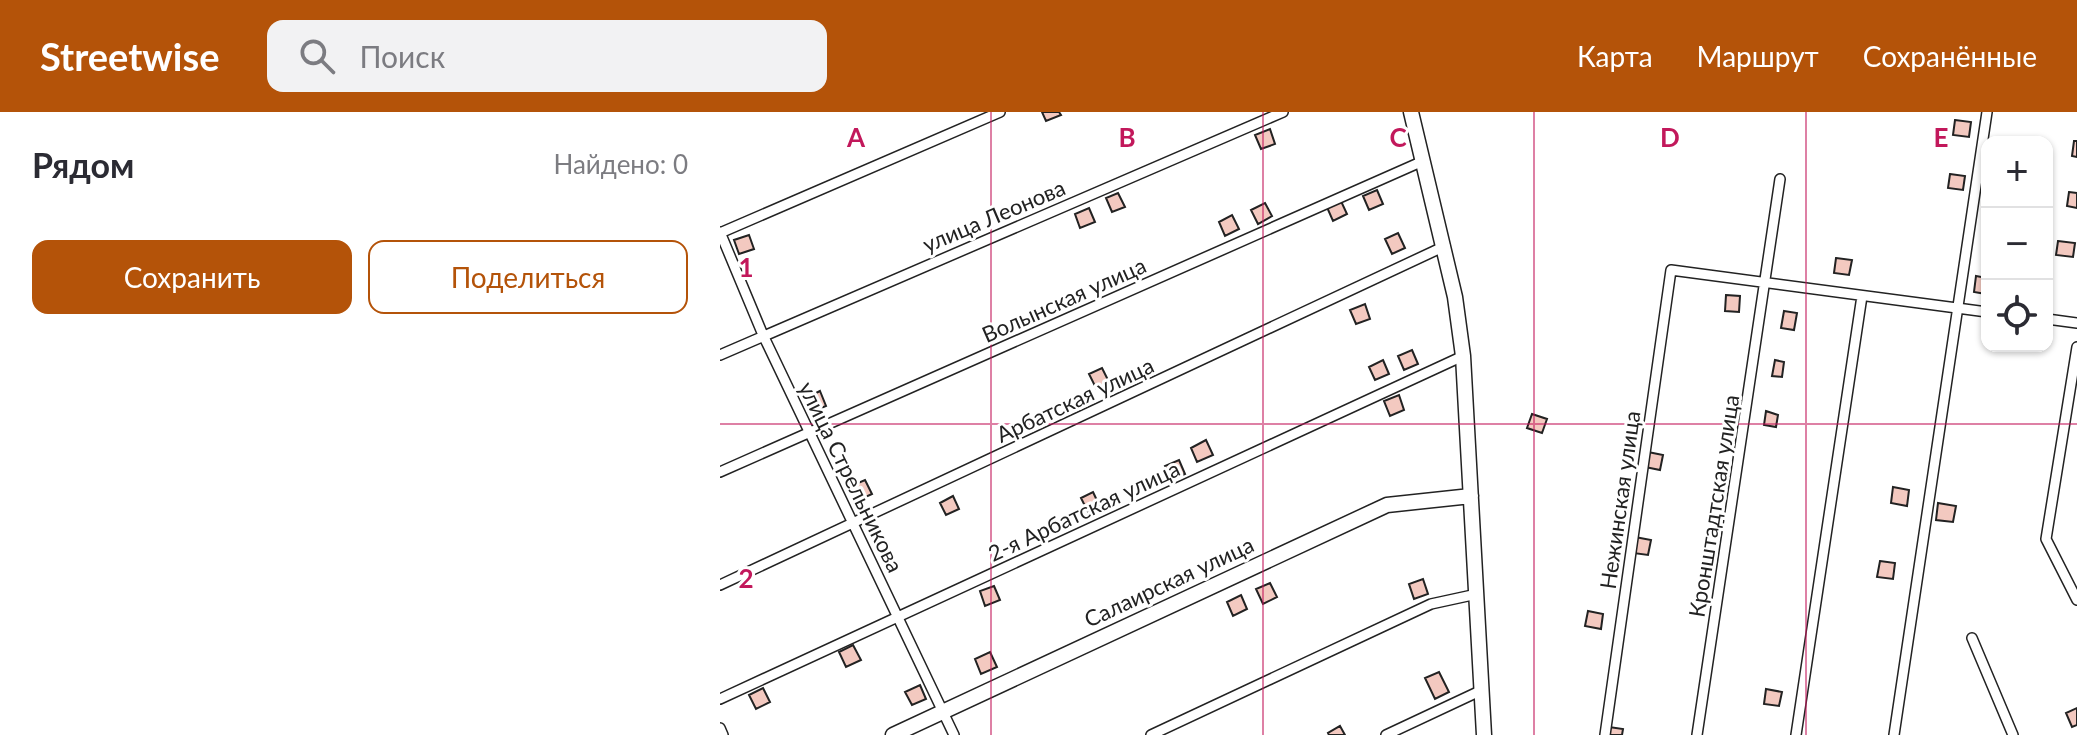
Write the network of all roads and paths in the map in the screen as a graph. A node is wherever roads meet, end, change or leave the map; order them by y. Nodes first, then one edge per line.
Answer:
1 (1000, 112) edge
2 (1283, 112) edge
3 (1411, 112) edge
4 (1987, 112) edge
5 (1423, 161) junction
6 (1780, 179) dead end
7 (720, 233) edge
8 (1445, 246) junction
9 (1767, 282) junction
10 (1862, 296) junction
11 (1956, 308) junction
12 (1981, 311) edge
13 (2053, 320) edge
14 (2077, 323) edge
15 (763, 335) junction
16 (2077, 347) edge
17 (720, 355) edge
18 (1463, 356) junction
19 (811, 432) junction
20 (720, 472) edge
21 (1471, 496) junction
22 (854, 523) junction
23 (720, 585) edge
24 (1477, 594) junction
25 (2077, 600) edge
26 (899, 618) junction
27 (1972, 638) dead end
28 (1482, 690) junction
29 (720, 699) edge
30 (944, 713) junction
31 (720, 728) edge
32 (723, 735) edge
33 (893, 735) edge
34 (954, 735) edge
35 (1151, 735) edge
36 (1386, 735) edge
37 (1484, 735) edge
38 (1605, 735) edge
39 (1697, 735) edge
40 (1796, 735) edge
41 (1894, 735) edge
42 (2013, 735) edge

1 - 7 street
2 - 15 street, улица Леонова
3 - 5 main road
4 - 11 street
5 - 8 main road
5 - 19 street, Волынская улица
6 - 9 street, Кронштадтская улица
7 - 15 street, улица Стрельникова
8 - 18 main road
8 - 22 street, Арбатская улица
9 - 10 street
9 - 38 street, Нежинская улица
9 - 39 street, Кронштадтская улица
10 - 11 street
10 - 40 street
11 - 12 street
11 - 41 street
13 - 14 street
15 - 17 street, улица Леонова
15 - 19 street, улица Стрельникова
16 - 25 street
18 - 21 main road
18 - 26 street, 2-я Арбатская улица
19 - 20 street, Волынская улица
19 - 22 street, улица Стрельникова
21 - 24 main road
21 - 30 main road, Салаирская улица
22 - 23 street, Арбатская улица
22 - 26 street, улица Стрельникова
24 - 28 main road
24 - 35 street
26 - 29 street, 2-я Арбатская улица
26 - 30 street, улица Стрельникова
27 - 42 street
28 - 36 street
28 - 37 main road
30 - 33 main road, Салаирская улица
30 - 34 street, улица Стрельникова
31 - 32 street

